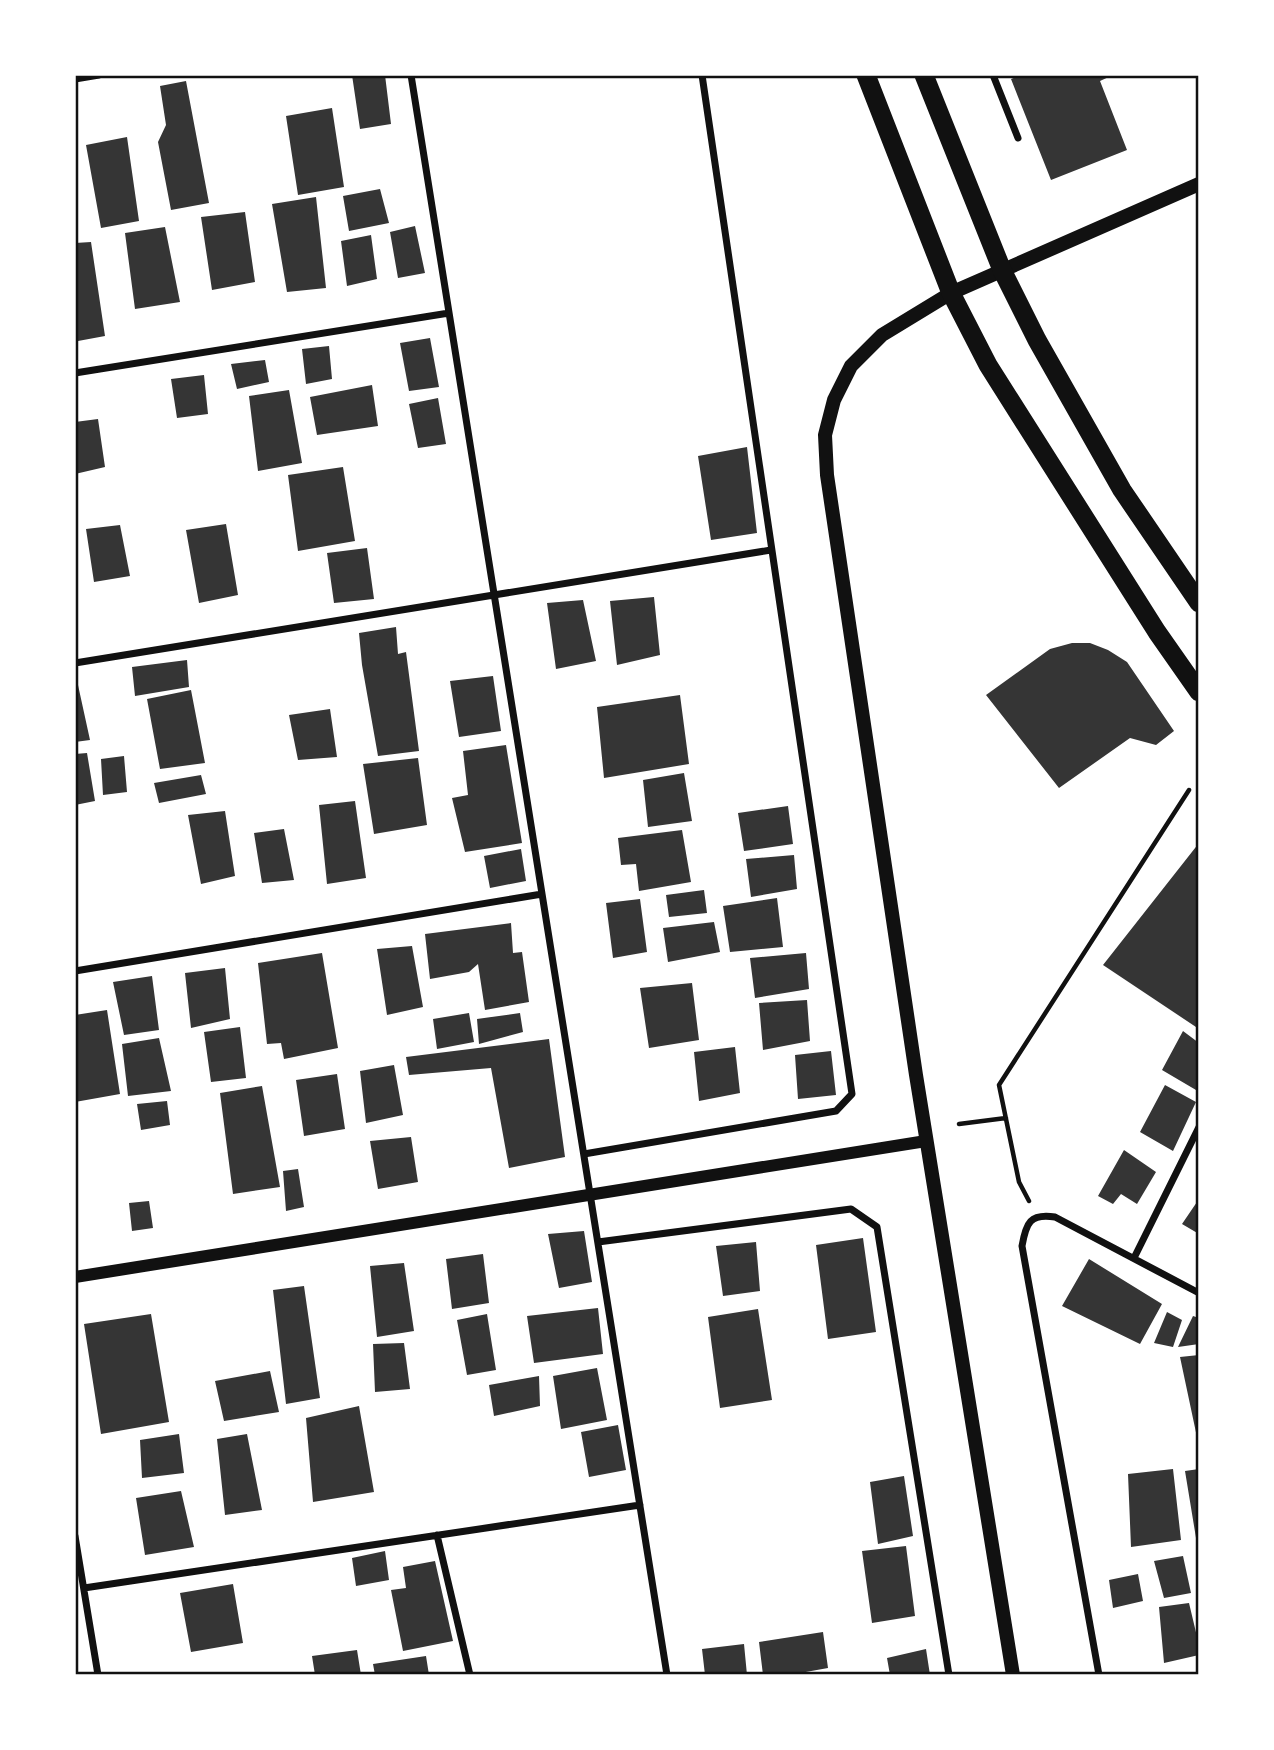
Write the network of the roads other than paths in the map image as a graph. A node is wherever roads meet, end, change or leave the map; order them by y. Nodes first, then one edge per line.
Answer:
1 (99, 75) edge
2 (411, 75) edge
3 (702, 75) edge
4 (866, 75) edge
5 (925, 75) edge
6 (993, 75) edge
7 (75, 79) edge
8 (1018, 138) dead end
9 (1199, 184) edge
10 (1002, 270) junction
11 (951, 293) junction
12 (449, 313) junction
13 (75, 373) edge
14 (771, 550) junction
15 (494, 595) junction
16 (1199, 603) edge
17 (75, 663) edge
18 (1199, 692) edge
19 (542, 894) junction
20 (75, 971) edge
21 (1199, 1128) edge
22 (926, 1142) junction
23 (584, 1154) junction
24 (590, 1195) junction
25 (598, 1242) junction
26 (1133, 1258) junction
27 (75, 1277) edge
28 (1199, 1293) edge
29 (640, 1505) junction
30 (75, 1535) edge
31 (437, 1535) junction
32 (84, 1588) junction
33 (98, 1675) edge
34 (470, 1675) edge
35 (667, 1675) edge
36 (949, 1675) edge
37 (1013, 1675) edge
38 (1099, 1675) edge

1 - 7 street
2 - 12 street
3 - 14 street
4 - 11 highway
5 - 10 highway
6 - 8 street
9 - 10 main road
10 - 11 main road
10 - 16 highway
11 - 18 highway
11 - 22 main road
12 - 13 street
12 - 15 street
14 - 15 street
14 - 23 street
15 - 17 street
15 - 19 street
19 - 20 street
19 - 23 street
21 - 26 street
22 - 24 street
22 - 37 main road
23 - 24 street
24 - 25 street
24 - 27 street
25 - 29 street
25 - 36 street
26 - 28 street
26 - 38 street
29 - 31 street
29 - 35 street
30 - 32 street
31 - 32 street
31 - 34 street
32 - 33 street

